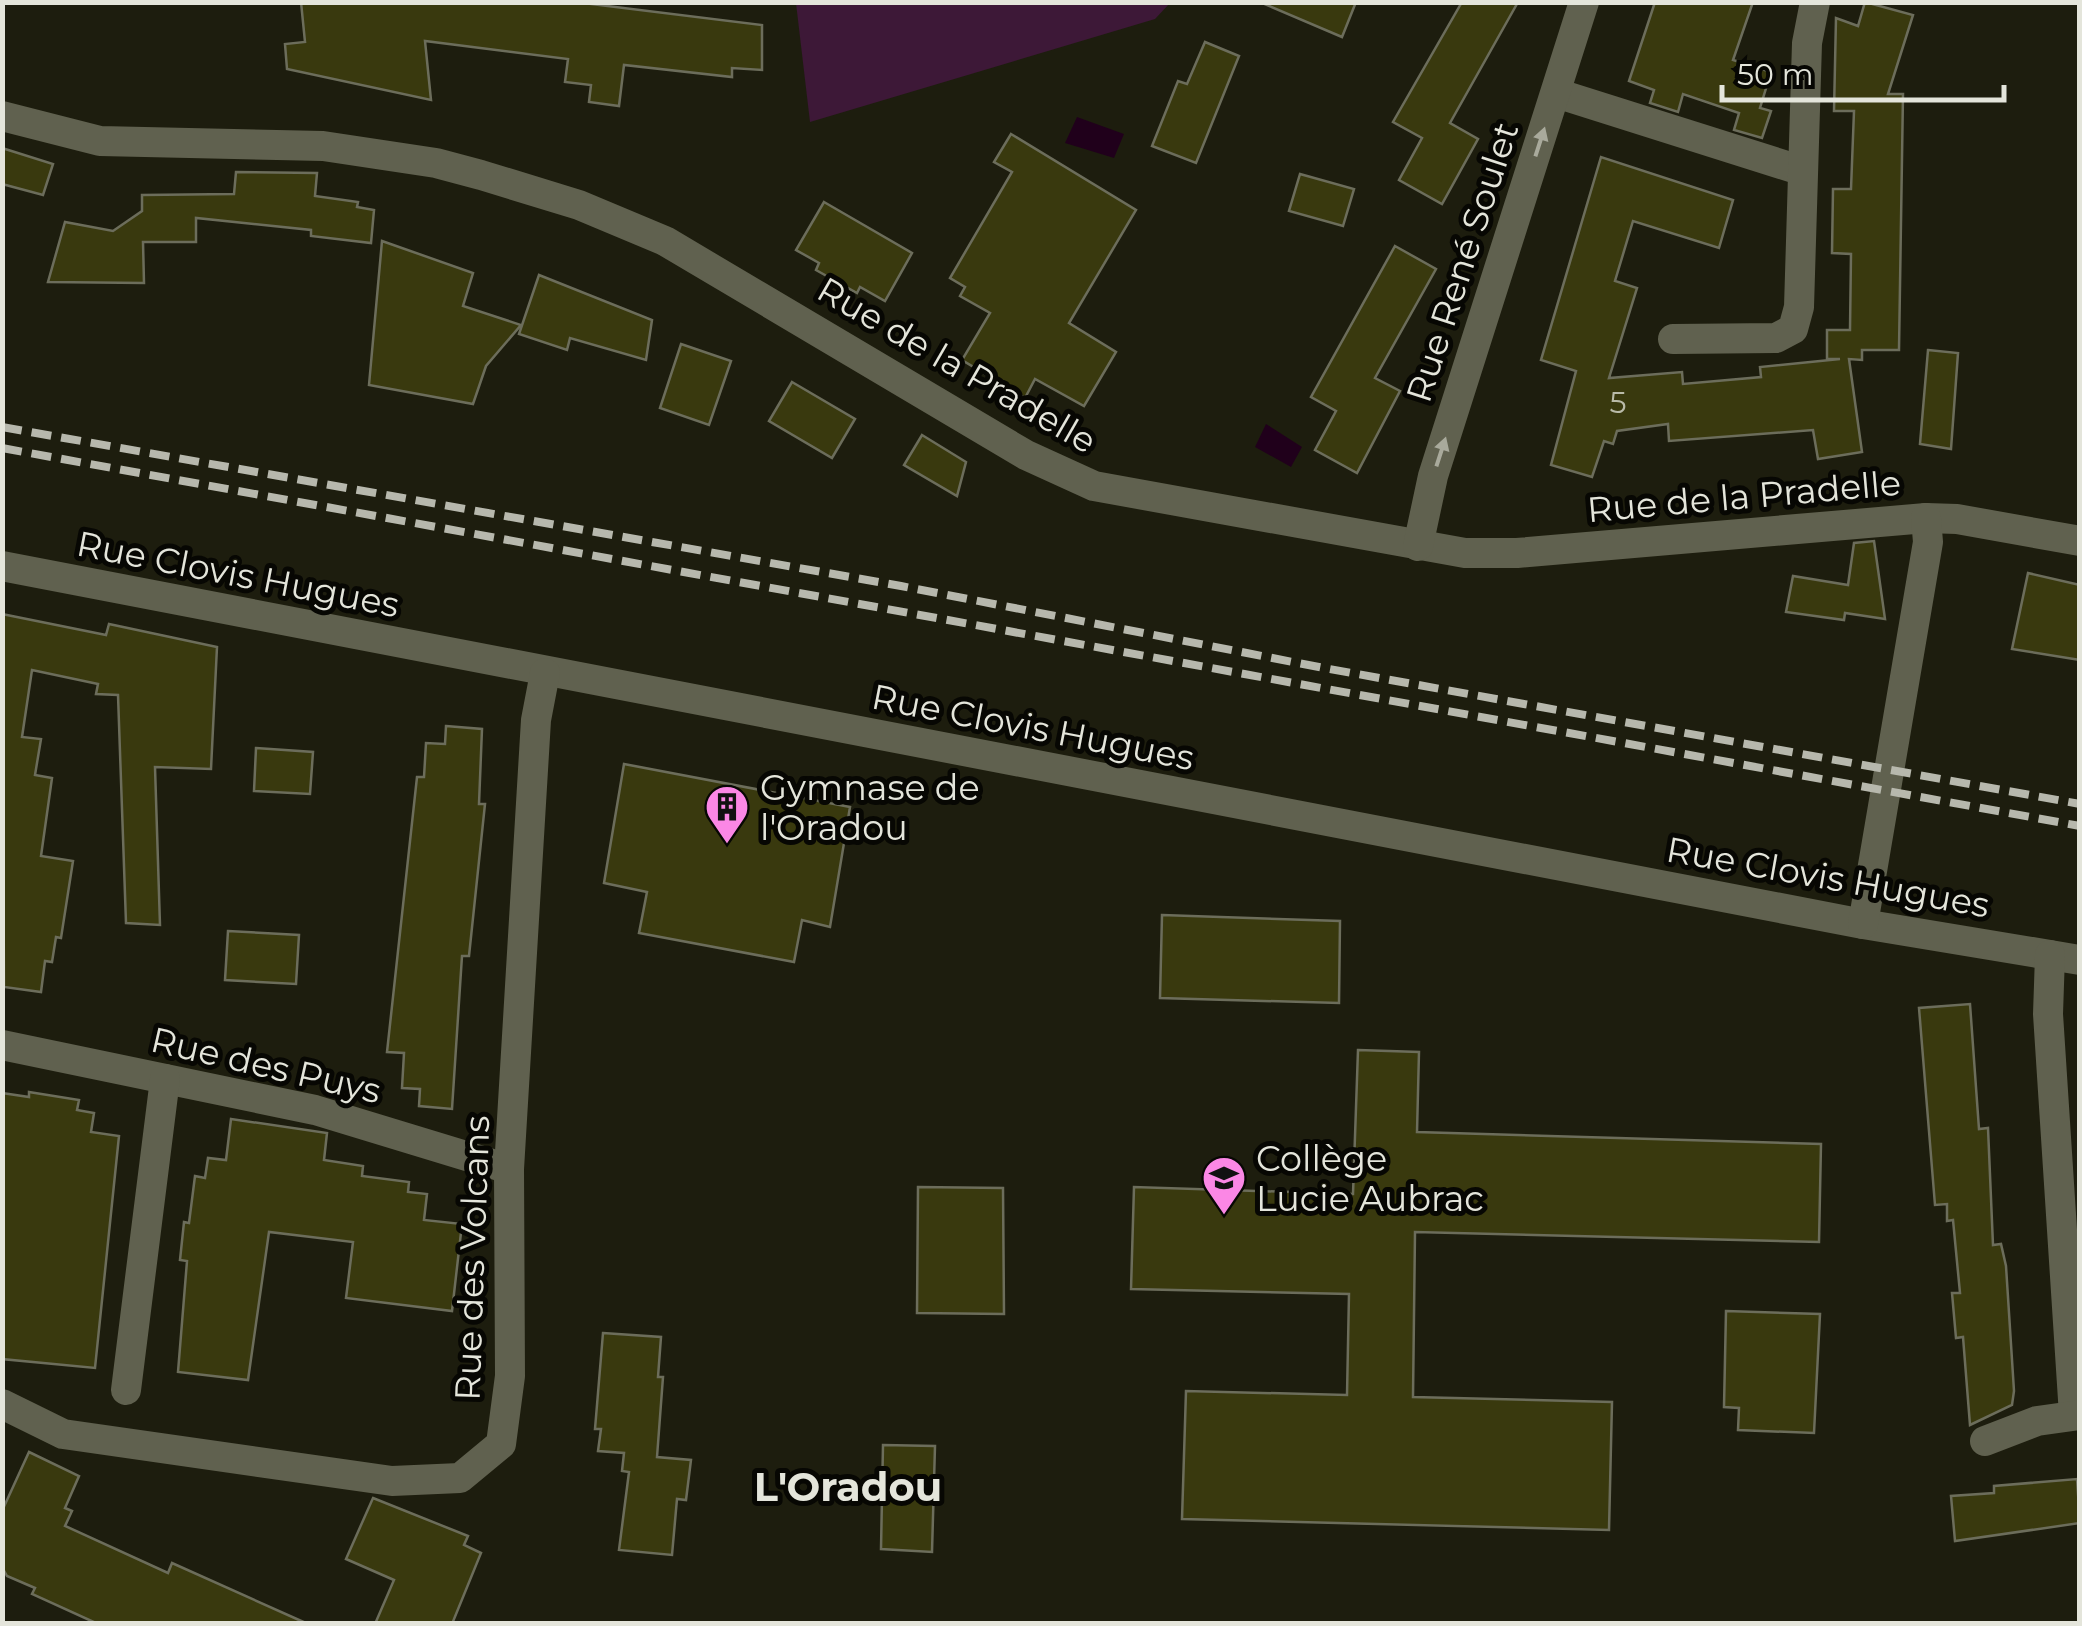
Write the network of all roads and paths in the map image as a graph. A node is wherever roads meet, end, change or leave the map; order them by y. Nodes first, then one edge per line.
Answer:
1 (1584, 2) edge
2 (1815, 2) edge
3 (1556, 93) junction
4 (2, 116) edge
5 (1803, 171) junction
6 (1672, 339) dead end
7 (1926, 518) junction
8 (2080, 541) edge
9 (1418, 546) junction
10 (2, 566) edge
11 (545, 673) junction
12 (1864, 924) junction
13 (2065, 958) edge
14 (2, 1045) edge
15 (165, 1079) junction
16 (509, 1169) junction
17 (126, 1390) dead end
18 (2, 1404) edge
19 (2077, 1415) edge
20 (1984, 1441) dead end

1 - 3 street, Rue René Soulet
2 - 5 street
3 - 5 street
9 -> 3 street, Rue René Soulet
4 - 9 street, Rue de la Pradelle
5 - 6 street
7 - 8 street, Rue de la Pradelle
7 - 9 street, Rue de la Pradelle
7 - 12 street
10 - 11 street, Rue Clovis Hugues
11 - 12 street, Rue Clovis Hugues
11 - 16 street, Rue des Volcans
12 - 13 street, Rue Clovis Hugues
13 - 19 street, Rue Clovis Hugues
14 - 15 street, Rue des Puys
15 - 16 street, Rue des Puys
15 - 17 street
16 - 18 street, Rue des Volcans
19 - 20 street, Rue Clovis Hugues

